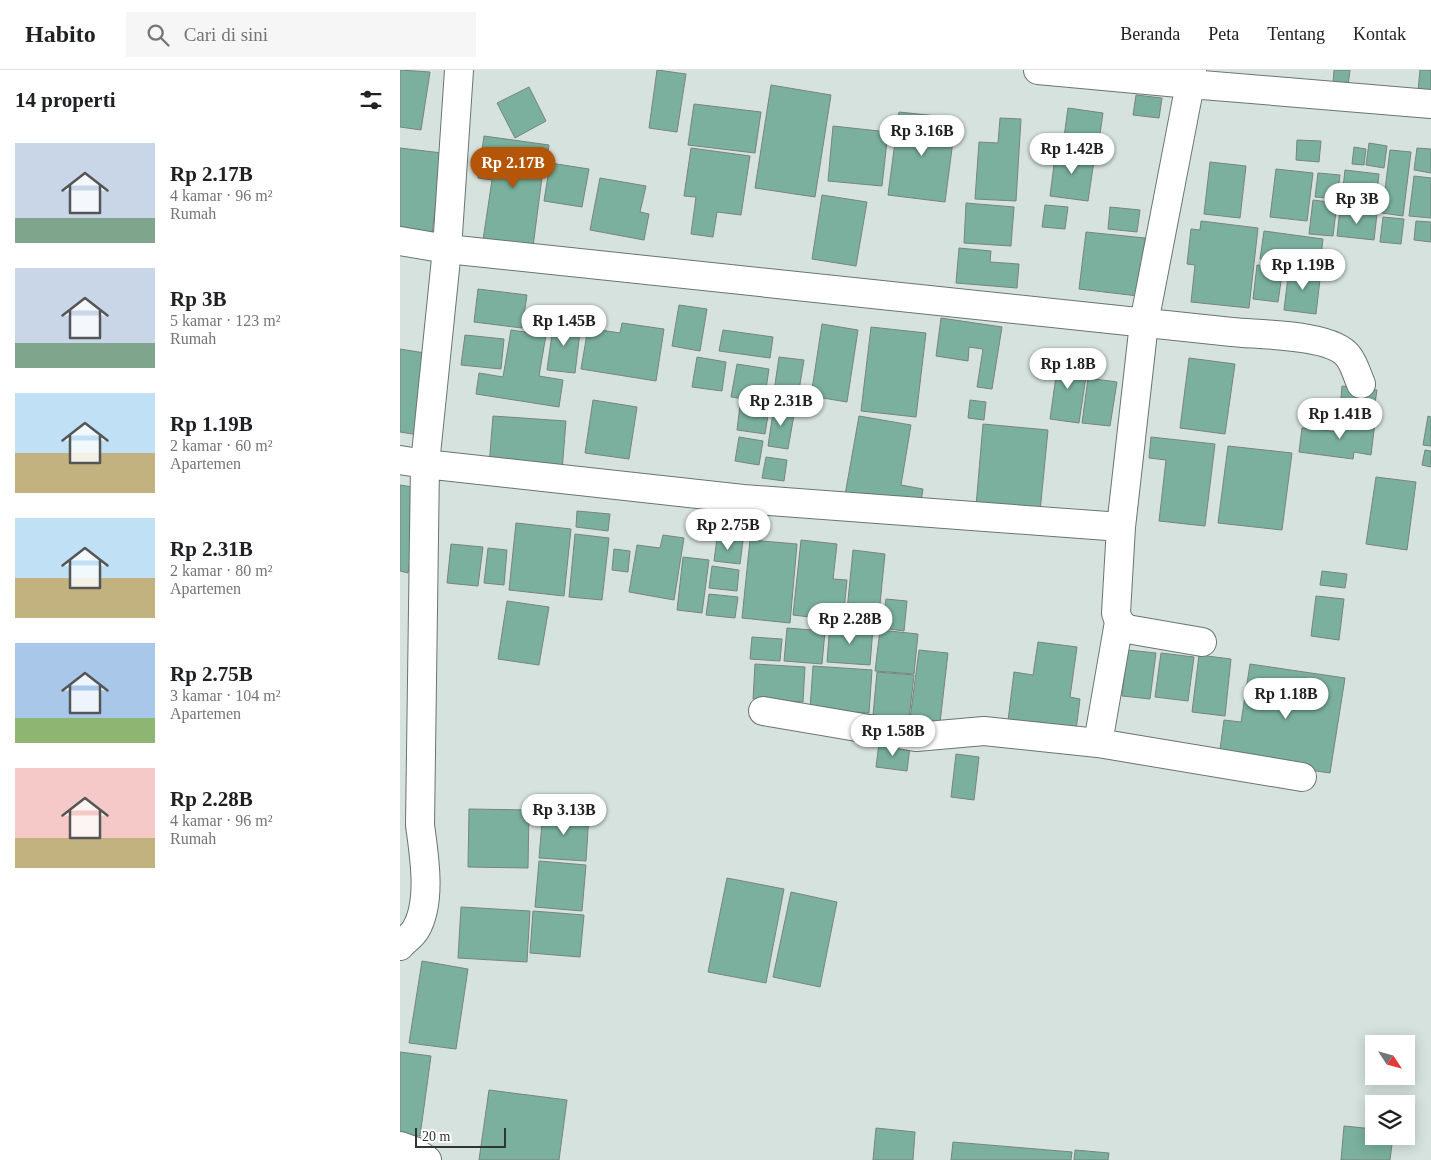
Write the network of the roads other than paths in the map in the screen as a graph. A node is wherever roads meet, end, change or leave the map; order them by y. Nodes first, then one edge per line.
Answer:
1 (459, 70) edge
2 (1038, 70) edge
3 (1191, 77) edge
4 (1431, 104) edge
5 (400, 241) edge
6 (447, 249) junction
7 (1144, 322) junction
8 (1361, 384) dead end
9 (412, 462) edge
10 (1121, 527) junction
11 (1119, 622) junction
12 (1202, 642) dead end
13 (411, 676) edge
14 (763, 711) dead end
15 (1098, 743) junction
16 (1302, 777) dead end
17 (400, 946) edge
18 (400, 1146) edge
19 (427, 1160) edge

1 - 6 street
2 - 3 street
3 - 4 street
3 - 7 street
5 - 6 street
6 - 7 street
6 - 9 street
7 - 8 street
7 - 10 street
9 - 10 street
9 - 13 street
10 - 11 street
11 - 12 street
11 - 15 street
13 - 17 street
14 - 15 street
15 - 16 street
18 - 19 street

